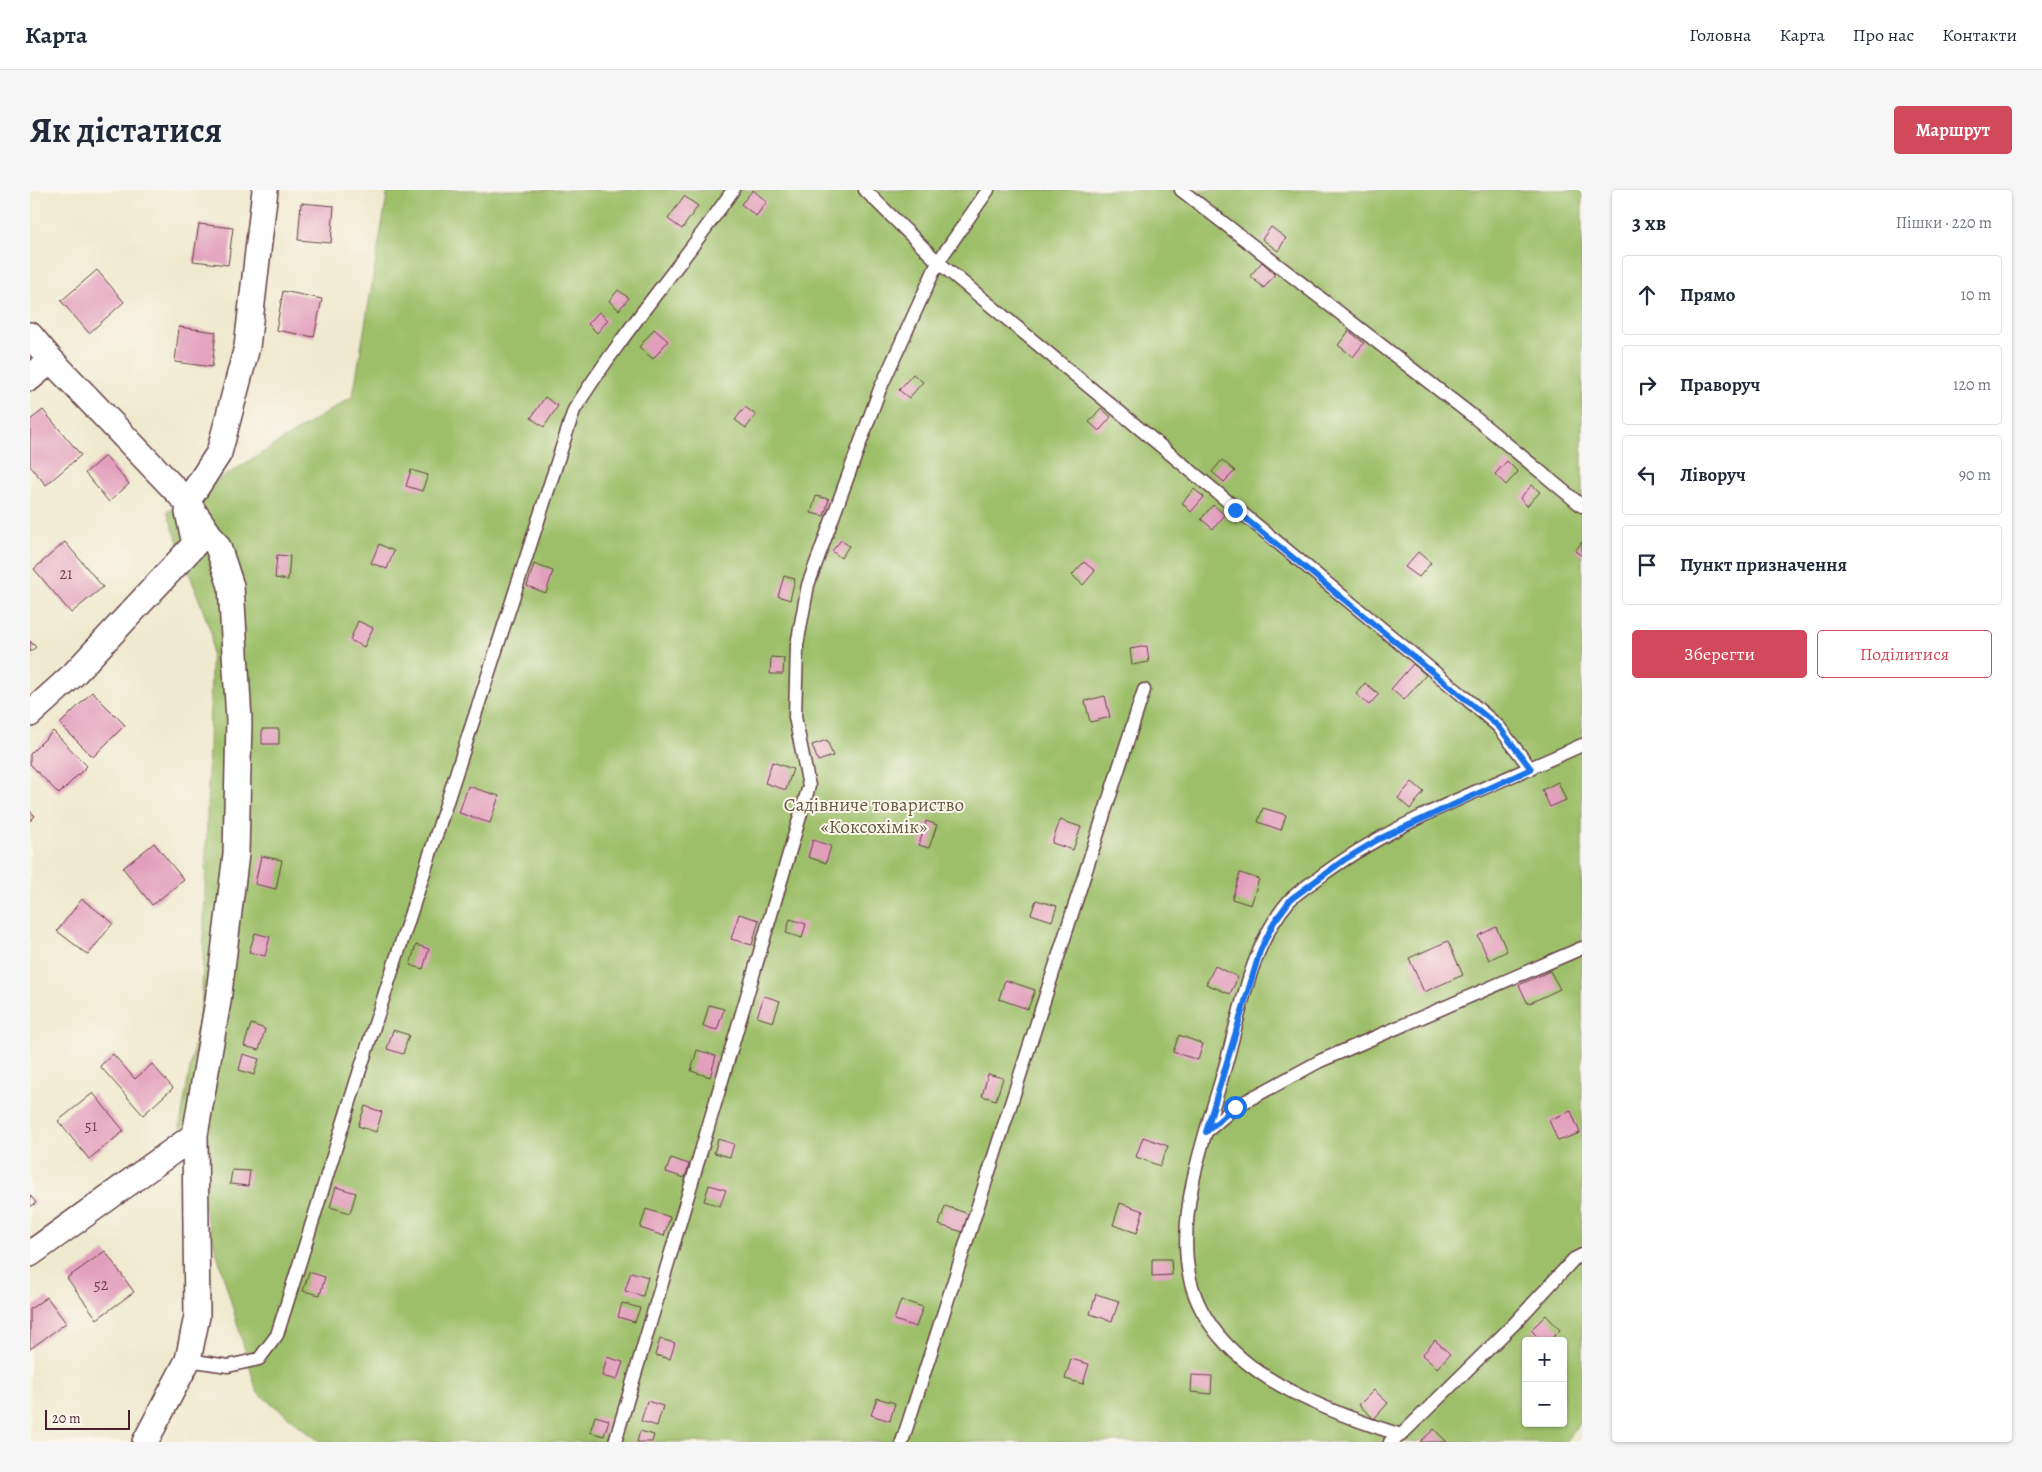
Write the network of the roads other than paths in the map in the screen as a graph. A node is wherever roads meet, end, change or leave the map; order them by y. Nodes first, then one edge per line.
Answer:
1 (265, 190) edge
2 (733, 190) edge
3 (865, 190) edge
4 (988, 190) edge
5 (1181, 190) edge
6 (938, 262) junction
7 (30, 335) edge
8 (51, 360) junction
9 (30, 378) edge
10 (186, 502) junction
11 (1582, 506) edge
12 (1144, 690) dead end
13 (30, 714) edge
14 (1582, 745) edge
15 (1531, 769) junction
16 (1582, 948) edge
17 (1206, 1132) junction
18 (195, 1135) junction
19 (30, 1254) edge
20 (1582, 1255) edge
21 (188, 1360) junction
22 (1395, 1439) edge
23 (145, 1442) edge
24 (615, 1442) edge
25 (902, 1442) edge

1 - 10 street
2 - 21 lane
3 - 6 lane
4 - 6 lane
5 - 11 lane
6 - 15 lane
6 - 24 lane
7 - 8 street
8 - 9 street
8 - 10 street
10 - 13 street
10 - 18 street
12 - 25 lane
14 - 15 lane
15 - 17 lane
16 - 17 lane
17 - 22 lane
18 - 19 street
18 - 21 street
20 - 22 lane
21 - 23 street

